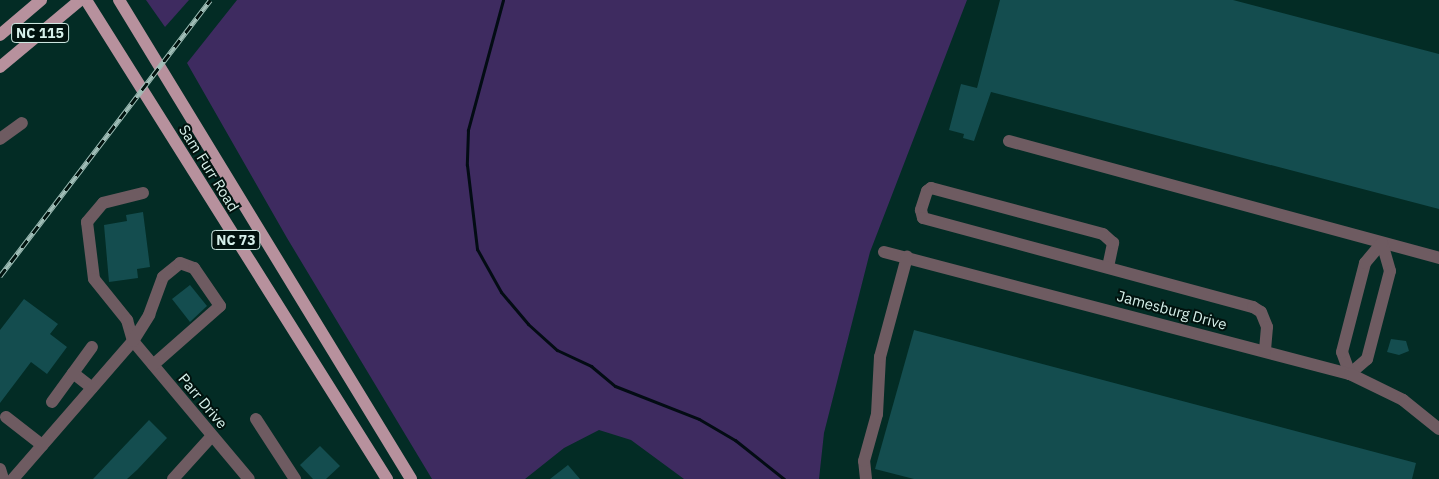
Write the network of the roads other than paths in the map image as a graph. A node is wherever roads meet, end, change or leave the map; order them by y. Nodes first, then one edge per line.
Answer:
1 (41, 0) edge
2 (80, 0) edge
3 (86, 0) edge
4 (119, 0) edge
5 (0, 34) edge
6 (0, 67) edge
7 (22, 123) dead end
8 (0, 138) edge
9 (1009, 141) dead end
10 (143, 193) dead end
11 (1382, 243) junction
12 (884, 252) dead end
13 (907, 257) junction
14 (1439, 258) edge
15 (1108, 268) junction
16 (133, 341) junction
17 (92, 347) dead end
18 (1265, 351) junction
19 (152, 365) junction
20 (73, 373) junction
21 (1350, 374) junction
22 (92, 388) junction
23 (52, 402) dead end
24 (6, 417) dead end
25 (256, 419) dead end
26 (1439, 429) edge
27 (211, 437) junction
28 (42, 445) junction
29 (0, 469) edge
30 (3, 479) edge
31 (13, 479) edge
32 (173, 479) edge
33 (250, 479) edge
34 (295, 479) edge
35 (387, 479) edge
36 (411, 479) edge
37 (866, 479) edge

1 - 5 main road, NC 115
2 - 6 main road, NC 115
3 - 35 main road, Sam Furr Road / NC 73
4 - 36 main road, Sam Furr Road / NC 73
7 - 8 street
9 - 11 street
10 - 16 street, Parr Drive
11 - 14 street
11 - 21 street
11 - 21 street
12 - 13 street, Jamesburg Drive
13 - 18 street, Jamesburg Drive
13 - 37 street
15 - 15 street
15 - 18 street
16 - 19 street, Parr Drive
16 - 19 street
16 - 22 street
17 - 20 street
18 - 21 street, Jamesburg Drive
19 - 27 street, Parr Drive
20 - 22 street
20 - 23 street
21 - 26 street, Jamesburg Drive
22 - 28 street
24 - 28 street
25 - 34 street
27 - 32 street
27 - 33 street, Parr Drive
28 - 31 street
29 - 30 street

